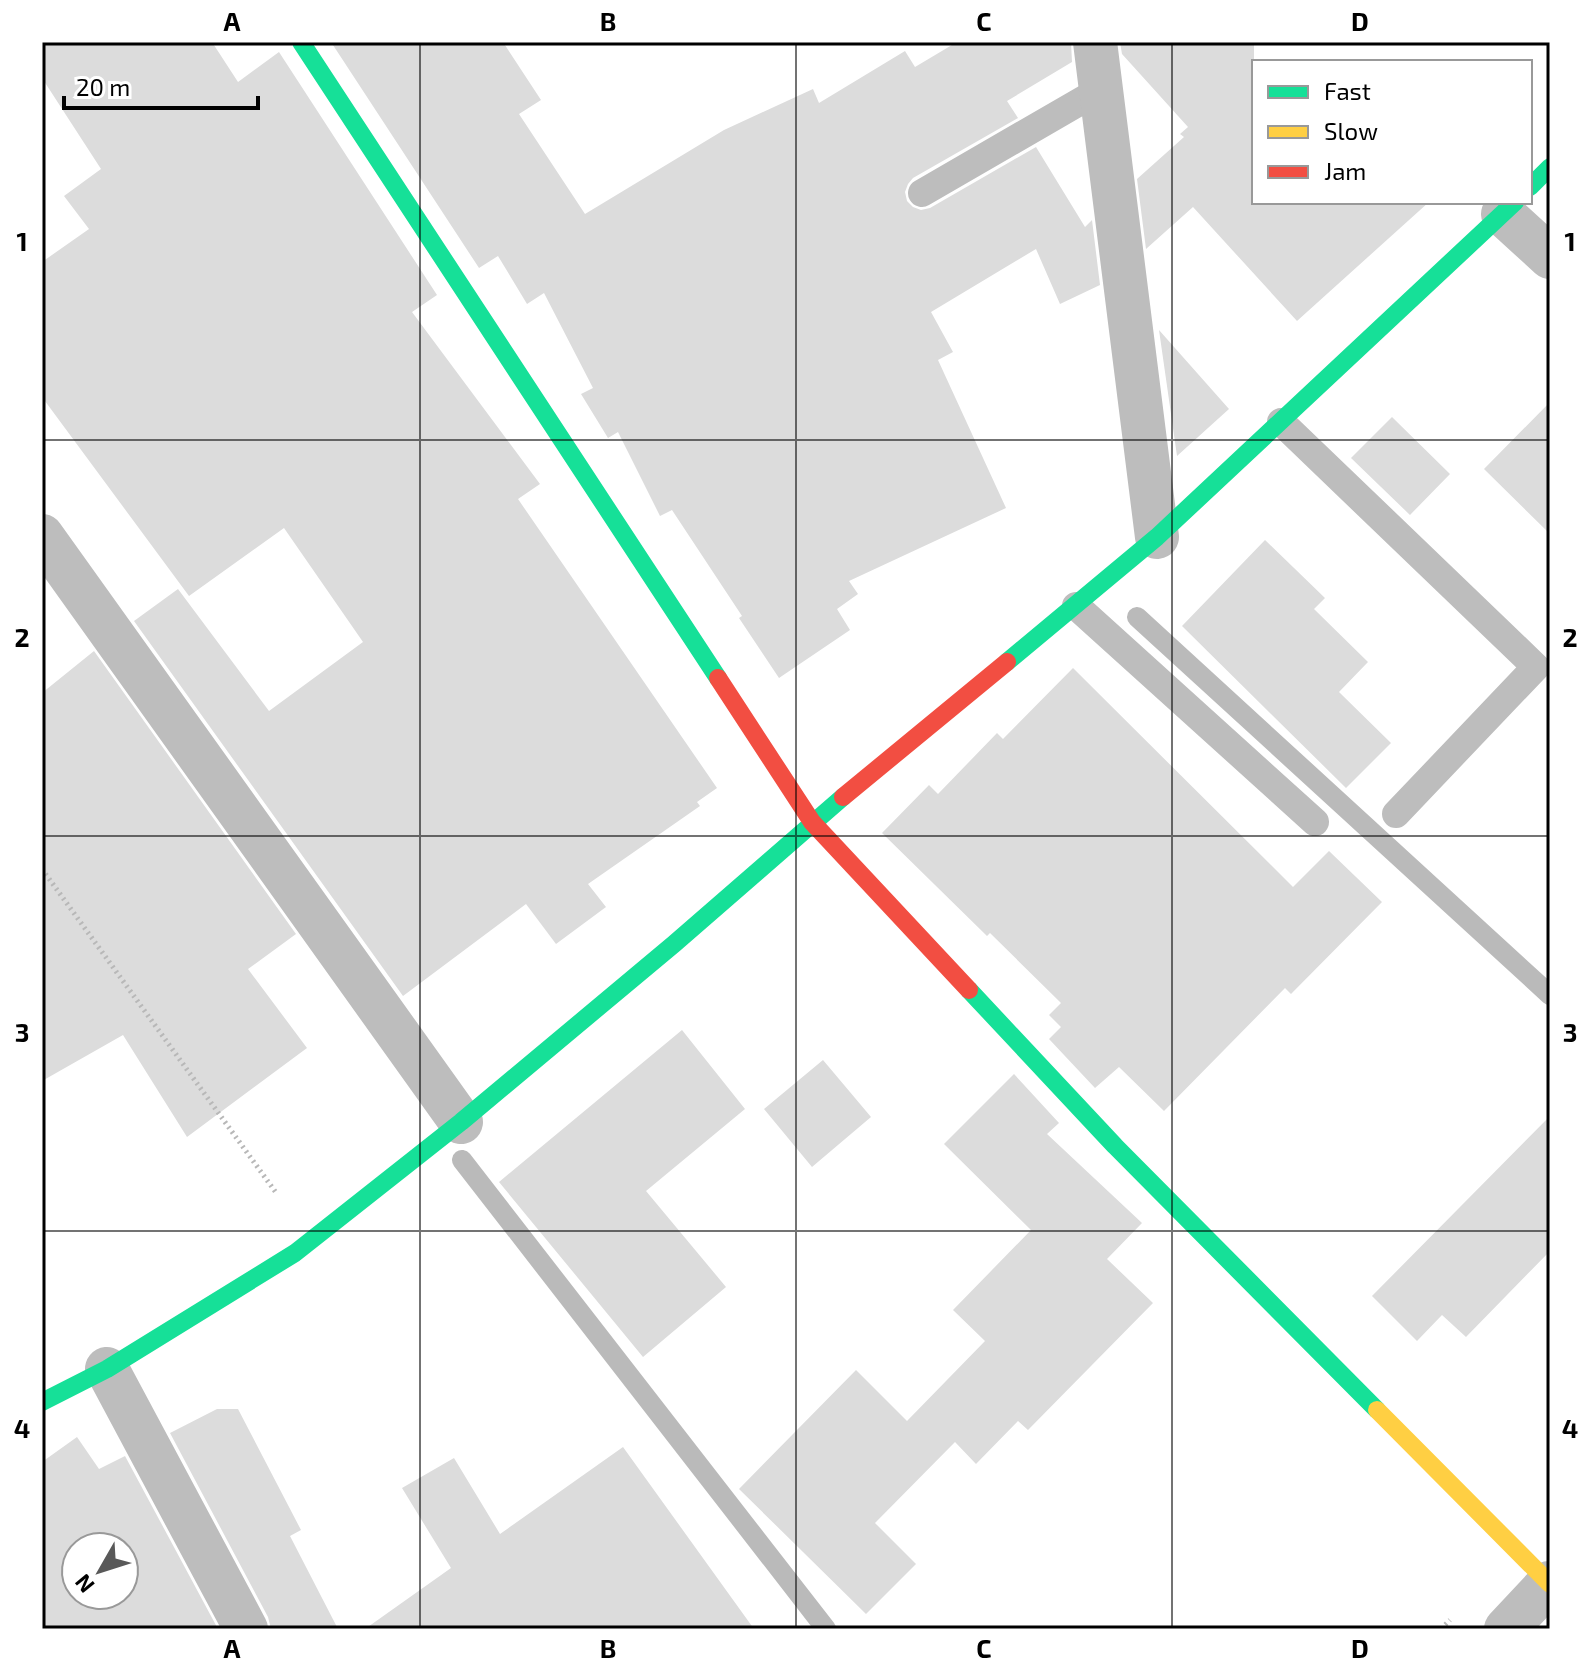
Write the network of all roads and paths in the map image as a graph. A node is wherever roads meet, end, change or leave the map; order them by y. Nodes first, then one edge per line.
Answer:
1 (301, 42) edge
2 (1095, 42) edge
3 (1100, 90) junction
4 (1550, 167) edge
5 (1532, 185) edge
6 (922, 193) dead end
7 (1513, 204) edge
8 (1518, 204) edge
9 (1550, 257) edge
10 (1281, 422) junction
11 (42, 536) edge
12 (1157, 537) junction
13 (1076, 606) junction
14 (1396, 814) dead end
15 (812, 822) junction
16 (1315, 822) dead end
17 (42, 869) edge
18 (461, 1122) junction
19 (311, 1240) junction
20 (107, 1369) junction
21 (42, 1402) edge
22 (1550, 1583) edge
23 (246, 1629) edge
24 (1506, 1629) edge

1 - 15 street
2 - 3 street
3 - 6 lane
3 - 12 street
4 - 5 street
7 - 10 street
8 - 9 street
10 - 12 street
10 - 14 lane
11 - 18 street
12 - 13 street
13 - 15 street
13 - 16 lane
15 - 18 street
15 - 22 street
17 - 19 path
18 - 19 street
19 - 20 street
20 - 21 street
20 - 23 street
22 - 24 street

